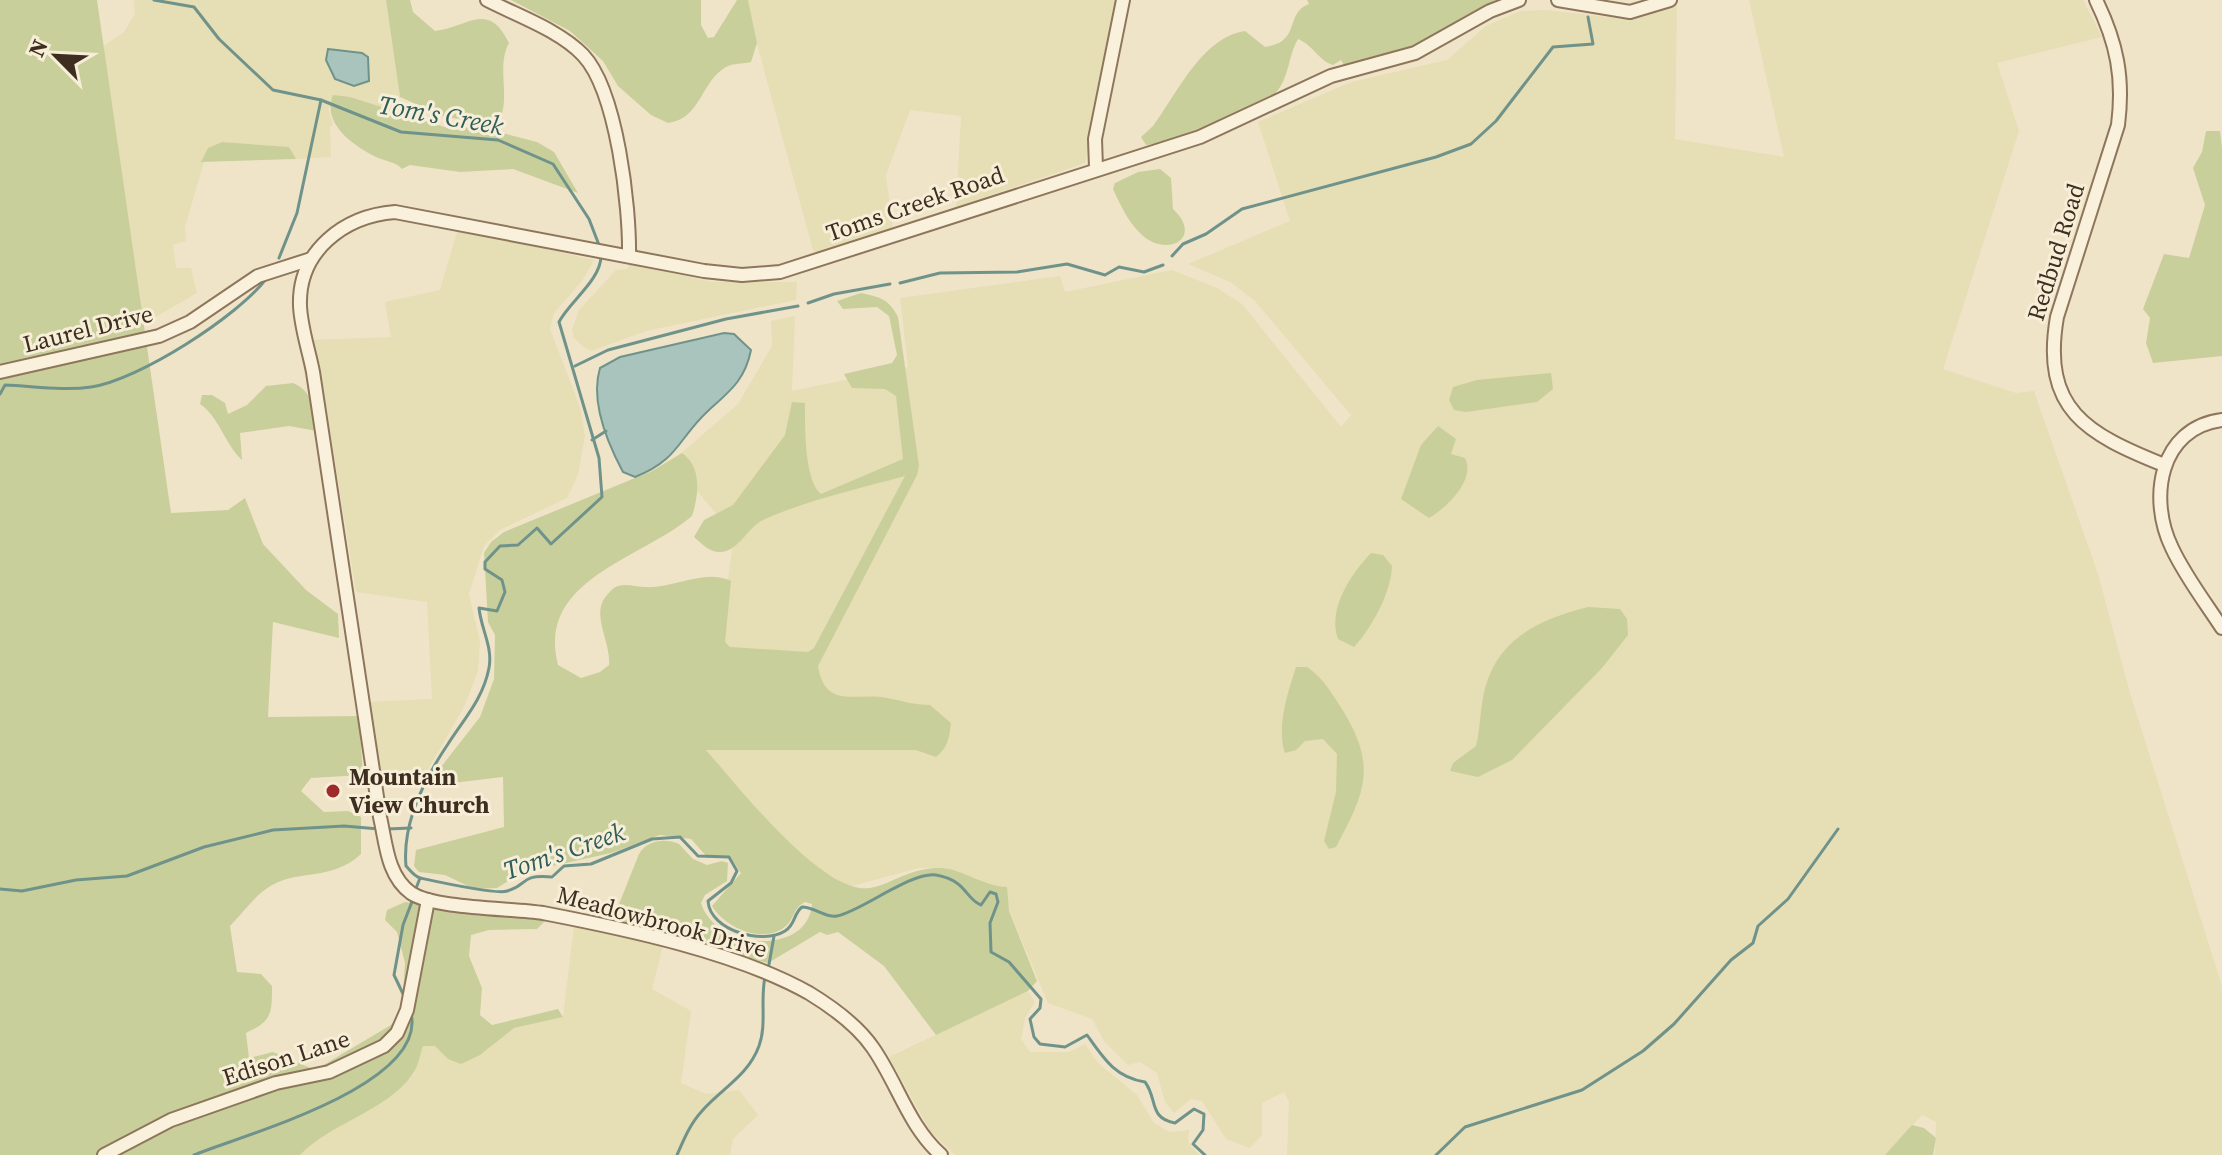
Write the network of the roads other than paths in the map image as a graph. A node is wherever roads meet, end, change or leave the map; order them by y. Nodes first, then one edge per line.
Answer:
1 (487, 0) edge
2 (1123, 0) edge
3 (1519, 0) edge
4 (1558, 0) edge
5 (1670, 0) edge
6 (2096, 0) edge
7 (1096, 168) junction
8 (629, 256) junction
9 (311, 259) junction
10 (0, 366) edge
11 (21, 369) junction
12 (0, 372) edge
13 (2222, 420) edge
14 (2164, 465) junction
15 (2222, 628) edge
16 (428, 900) junction
17 (104, 1155) edge
18 (941, 1155) edge

1 - 8 street
2 - 7 street
3 - 7 street, Toms Creek Road
4 - 5 street
6 - 14 street, Redbud Road
7 - 8 street, Toms Creek Road
8 - 9 street, Toms Creek Road
9 - 11 street, Laurel Drive
9 - 16 street, Meadowbrook Drive
10 - 11 street
11 - 12 street, Laurel Drive
13 - 14 street
14 - 15 street
16 - 17 street, Edison Lane
16 - 18 street, Meadowbrook Drive

